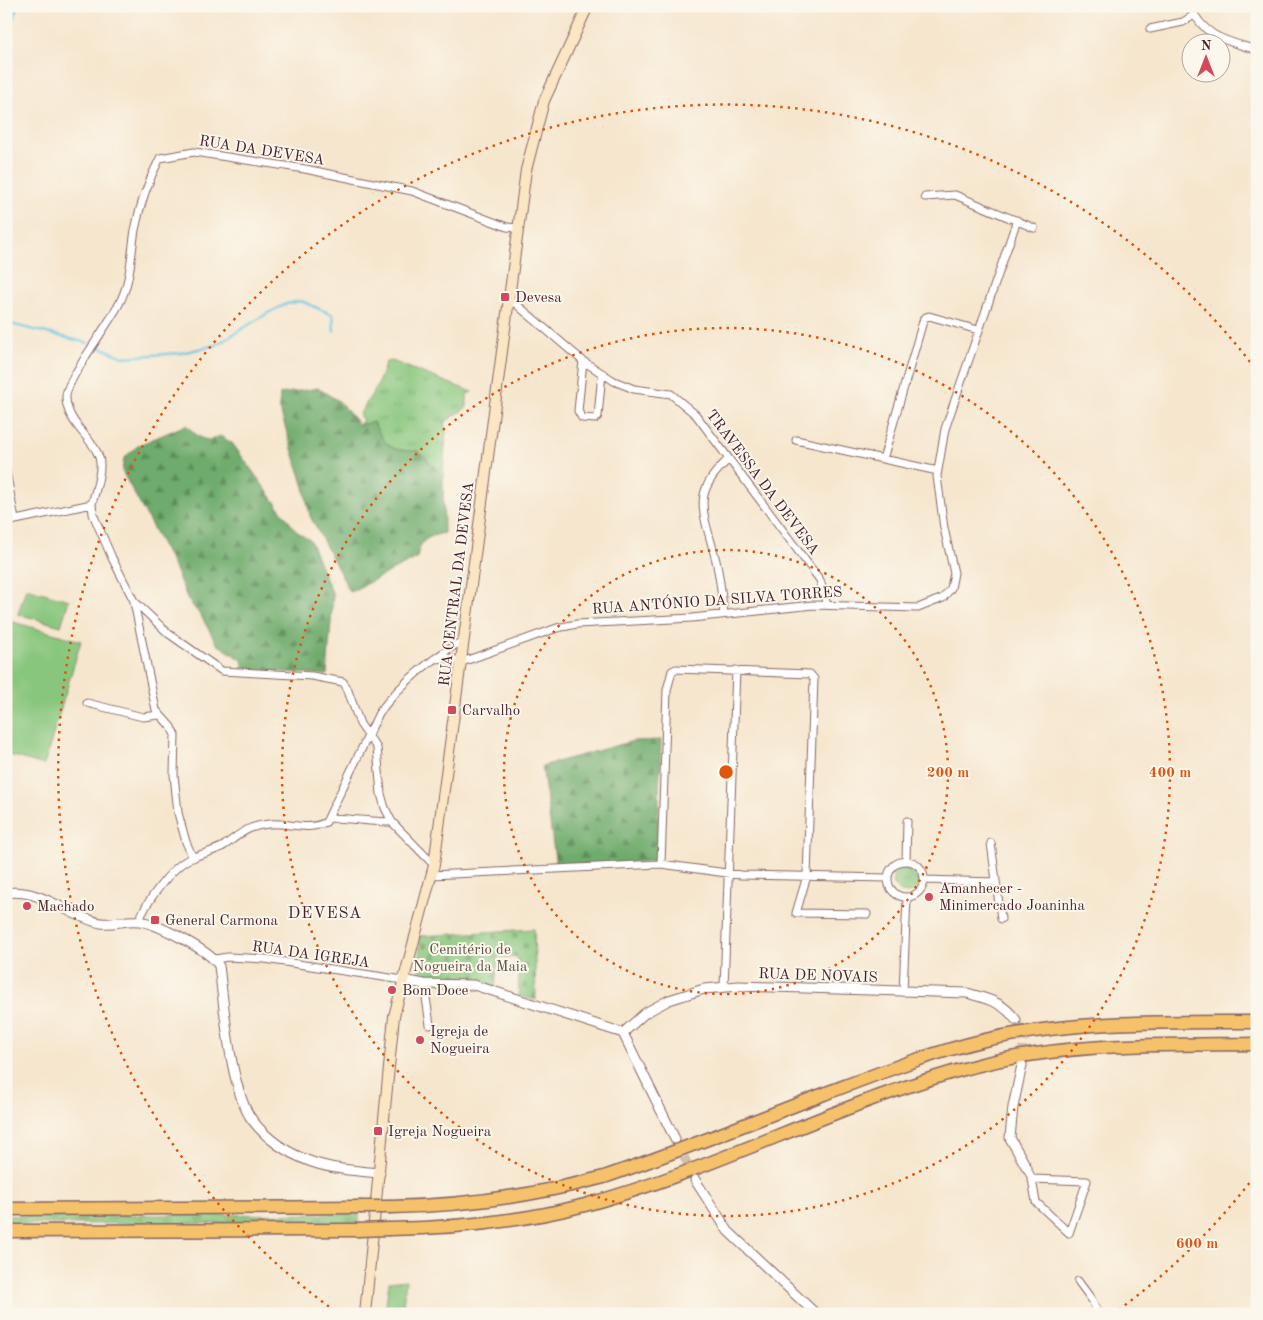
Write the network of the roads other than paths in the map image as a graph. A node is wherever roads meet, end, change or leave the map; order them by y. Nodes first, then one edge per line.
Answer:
1 (444, 6) edge
2 (450, 6) edge
3 (588, 6) edge
4 (1190, 6) edge
5 (1194, 15) junction
6 (1150, 29) dead end
7 (1257, 50) edge
8 (925, 197) dead end
9 (1017, 220) junction
10 (518, 228) junction
11 (1034, 228) dead end
12 (509, 298) junction
13 (978, 330) junction
14 (583, 361) junction
15 (602, 373) junction
16 (796, 440) dead end
17 (729, 459) junction
18 (884, 459) junction
19 (6, 471) edge
20 (938, 471) junction
21 (92, 504) junction
22 (15, 520) junction
23 (6, 522) edge
24 (134, 602) junction
25 (828, 605) junction
26 (724, 614) junction
27 (464, 640) junction
28 (434, 659) junction
29 (462, 662) junction
30 (736, 670) junction
31 (87, 703) dead end
32 (159, 715) junction
33 (369, 734) junction
34 (328, 818) junction
35 (908, 821) dead end
36 (392, 822) junction
37 (991, 843) dead end
38 (193, 858) junction
39 (906, 861) junction
40 (661, 864) junction
41 (433, 870) junction
42 (728, 874) junction
43 (807, 876) junction
44 (888, 878) junction
45 (924, 880) junction
46 (996, 882) junction
47 (6, 893) edge
48 (907, 897) junction
49 (867, 914) dead end
50 (1001, 919) dead end
51 (139, 920) junction
52 (215, 959) junction
53 (403, 980) junction
54 (424, 984) junction
55 (724, 987) junction
56 (903, 992) junction
57 (1016, 1020) tunnel mouth
58 (1257, 1022) edge
59 (430, 1025) dead end
60 (623, 1033) junction
61 (1257, 1044) edge
62 (1022, 1065) tunnel mouth
63 (675, 1139) tunnel mouth
64 (1027, 1168) joint
65 (380, 1173) junction
66 (1032, 1179) junction
67 (695, 1180) tunnel mouth
68 (6, 1209) edge
69 (6, 1231) edge
70 (1078, 1281) dead end
71 (365, 1314) edge
72 (816, 1314) edge
73 (1098, 1314) edge

1 - 2 street
3 - 10 main road, RUA CENTRAL DA DEVESA
4 - 5 street
5 - 6 street
5 - 7 street
8 - 9 street
9 - 11 street
9 - 13 street, RUA ANTÓNIO DA SILVA TORRES
10 - 12 main road, RUA CENTRAL DA DEVESA
10 - 21 street, RUA DA DEVESA
12 - 14 street, TRAVESSA DA DEVESA
12 - 27 main road, RUA CENTRAL DA DEVESA
13 - 18 street
13 - 20 street, RUA ANTÓNIO DA SILVA TORRES
14 - 15 street, TRAVESSA DA DEVESA
14 - 15 street
15 - 17 street, TRAVESSA DA DEVESA
16 - 18 street
17 - 25 street, TRAVESSA DA DEVESA
17 - 26 street
18 - 20 street
19 - 22 street
20 - 25 street, RUA ANTÓNIO DA SILVA TORRES
21 - 22 street
21 - 24 street
22 - 23 street
24 - 32 street
24 - 33 street
25 - 26 street, RUA ANTÓNIO DA SILVA TORRES
26 - 29 street, RUA ANTÓNIO DA SILVA TORRES
27 - 28 street
27 - 29 main road, RUA CENTRAL DA DEVESA
28 - 29 street
28 - 33 street
29 - 41 main road, RUA CENTRAL DA DEVESA
30 - 40 street
30 - 42 street
30 - 43 street
31 - 32 street
32 - 38 street
33 - 34 street
33 - 36 street
34 - 36 street
34 - 38 street
35 - 39 street
36 - 41 street
37 - 46 street
38 - 51 street
39 - 44 street
39 - 45 street
40 - 41 street
40 - 42 street
41 - 53 main road, RUA CENTRAL DA DEVESA
42 - 43 street
42 - 55 street
43 - 44 street
43 - 49 street
44 - 48 street
45 - 46 street
45 - 48 street
46 - 50 street
47 - 51 street
48 - 56 street
51 - 52 street
52 - 53 street, RUA DA IGREJA
52 - 65 street
53 - 54 street
53 - 65 main road, RUA CENTRAL DA DEVESA
54 - 59 street
54 - 60 street
55 - 56 street, RUA DE NOVAIS
55 - 60 street, RUA DE NOVAIS
56 - 57 street, RUA DE NOVAIS
58 - 68 highway, bridge
60 - 63 street
61 - 69 highway, bridge
62 - 64 street
64 - 66 street
65 - 71 main road, RUA CENTRAL DA DEVESA
66 - 66 street
67 - 72 street
70 - 73 street

